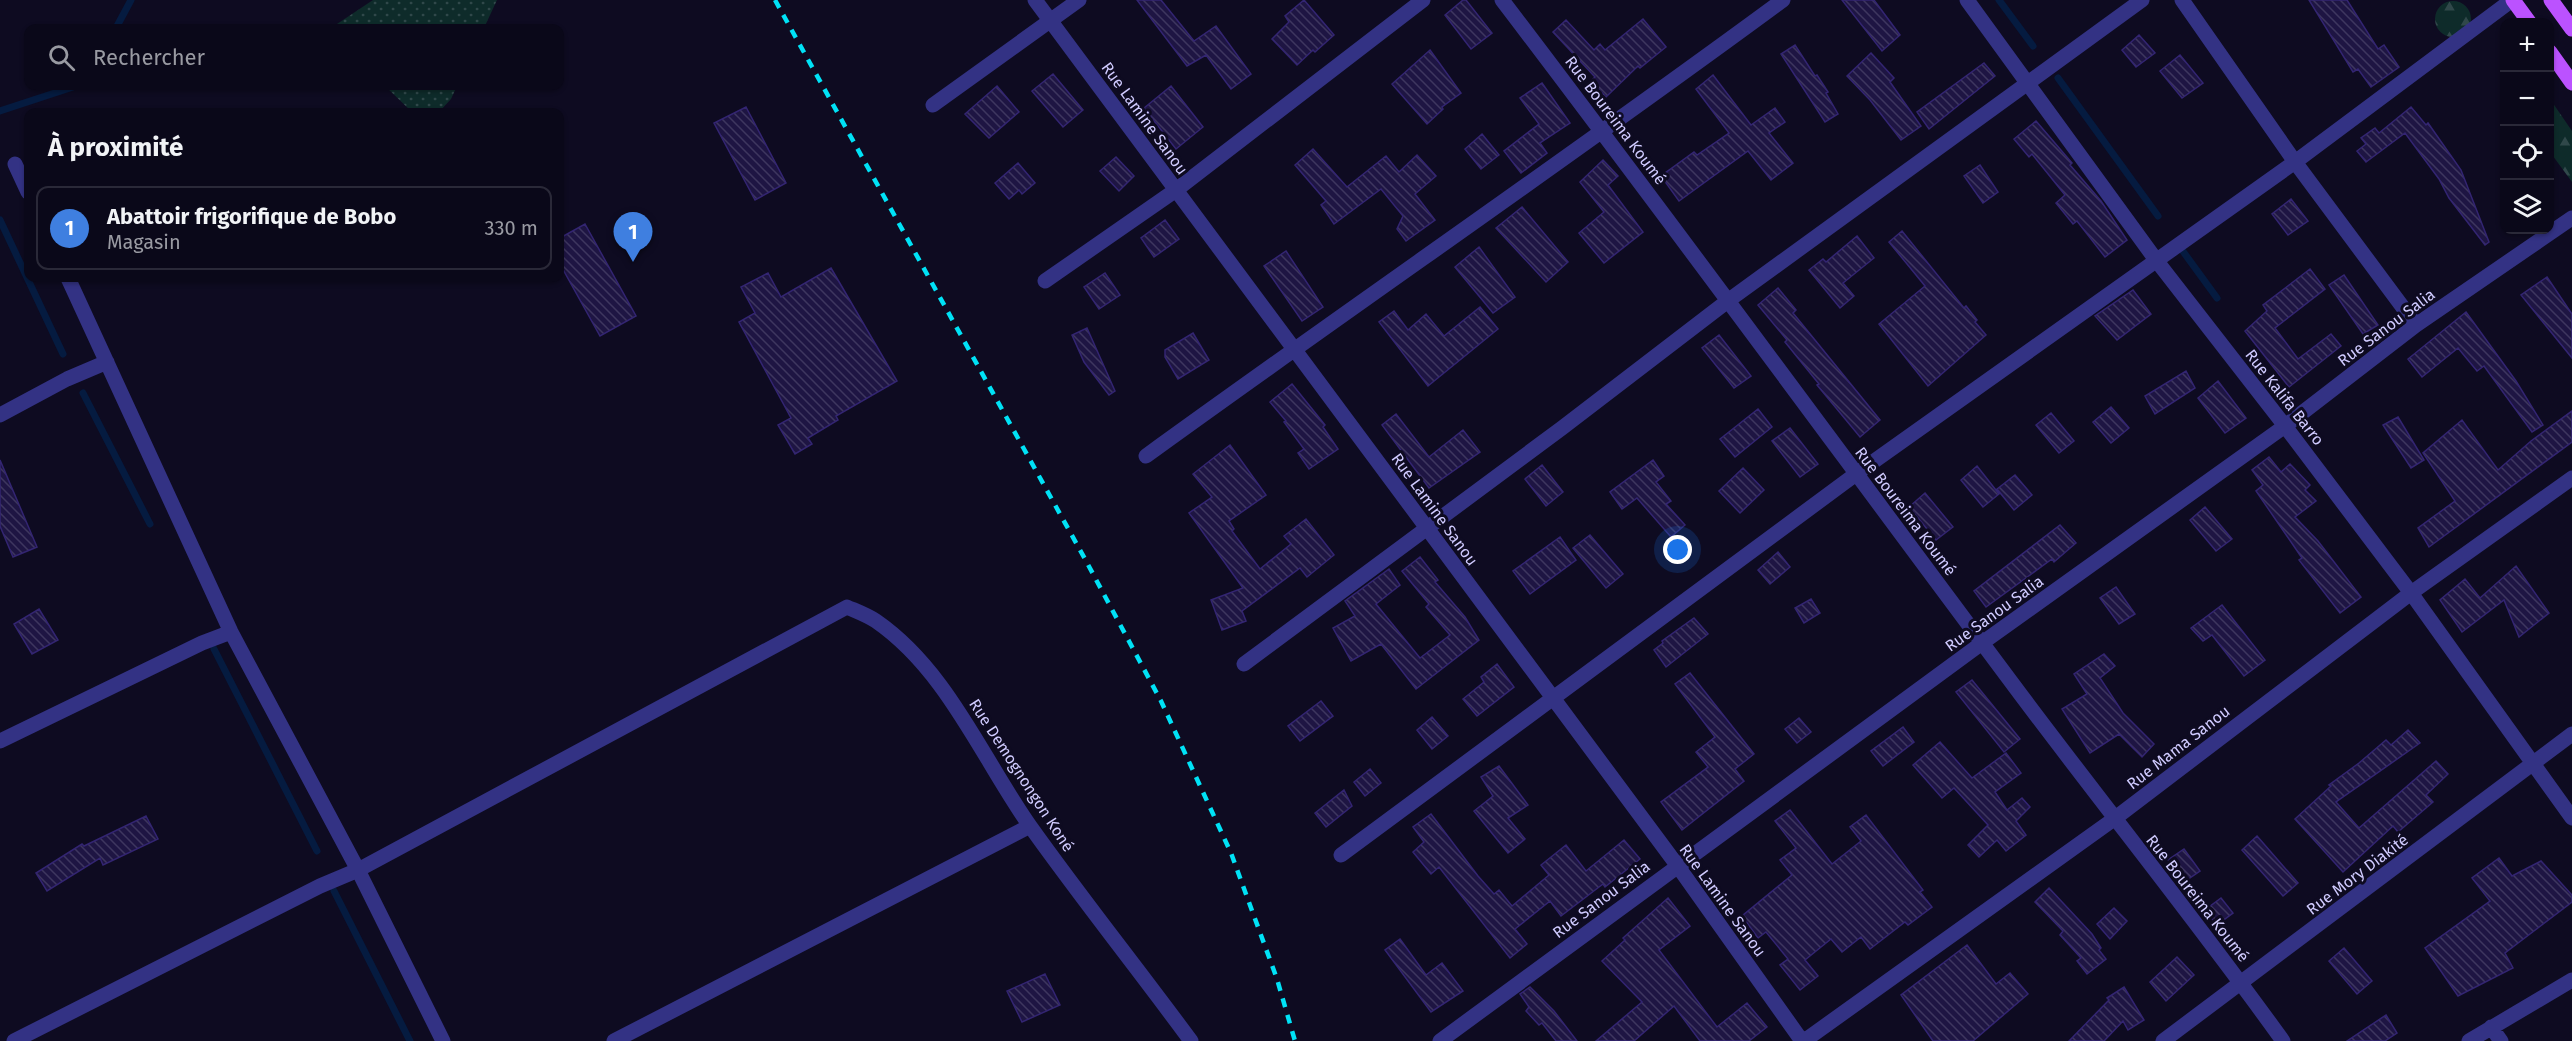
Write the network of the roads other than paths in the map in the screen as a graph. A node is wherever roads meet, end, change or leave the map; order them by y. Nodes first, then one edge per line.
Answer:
1 (1035, 0) edge
2 (1079, 0) edge
3 (1423, 0) edge
4 (1502, 0) edge
5 (1783, 0) edge
6 (1967, 0) edge
7 (2142, 0) edge
8 (2182, 0) edge
9 (2512, 0) edge
10 (2551, 0) edge
11 (2526, 18) edge
12 (1051, 21) junction
13 (2572, 29) edge
14 (2554, 58) edge
15 (2028, 83) junction
16 (2572, 83) edge
17 (933, 105) dead end
18 (1603, 132) junction
19 (2295, 162) junction
20 (15, 164) dead end
21 (24, 183) edge
22 (1176, 190) junction
23 (2572, 218) edge
24 (2156, 260) junction
25 (1045, 281) dead end
26 (70, 282) edge
27 (1729, 300) junction
28 (2416, 325) junction
29 (1294, 349) junction
30 (107, 362) junction
31 (0, 414) edge
32 (2285, 426) junction
33 (1146, 456) dead end
34 (1856, 474) junction
35 (2572, 478) edge
36 (1427, 528) junction
37 (2411, 593) junction
38 (231, 632) junction
39 (1982, 643) junction
40 (1244, 664) dead end
41 (1551, 699) junction
42 (2572, 734) edge
43 (0, 741) edge
44 (2534, 763) junction
45 (2572, 818) edge
46 (2114, 819) junction
47 (1030, 826) junction
48 (1341, 855) dead end
49 (1677, 865) junction
50 (358, 870) junction
51 (2572, 980) edge
52 (2242, 983) junction
53 (2491, 1028) junction
54 (14, 1041) edge
55 (443, 1041) edge
56 (614, 1041) edge
57 (1191, 1041) edge
58 (1440, 1041) edge
59 (1803, 1041) edge
60 (2163, 1041) edge
61 (2283, 1041) edge
62 (2469, 1041) edge
63 (2501, 1041) edge

1 - 12 street, Rue Lamine Sanou
2 - 12 street
3 - 22 street
4 - 18 street, Rue Boureima Koumé
5 - 18 street
6 - 15 street, Rue Kalifa Barro
7 - 15 street
8 - 19 street
9 - 11 main road
9 - 19 street
10 - 13 main road
12 - 17 street
12 - 22 street, Rue Lamine Sanou
14 - 16 main road
15 - 24 street, Rue Kalifa Barro
15 - 27 street
18 - 27 street, Rue Boureima Koumé
18 - 29 street
19 - 24 street
19 - 28 street
20 - 21 street
22 - 25 street
22 - 29 street, Rue Lamine Sanou
23 - 28 street, Rue Sanou Salia
24 - 32 street, Rue Kalifa Barro
24 - 34 street
26 - 30 street
27 - 34 street, Rue Boureima Koumé
27 - 36 street
28 - 32 street, Rue Sanou Salia
29 - 33 street
29 - 36 street, Rue Lamine Sanou
30 - 31 street
30 - 38 street
32 - 37 street, Rue Kalifa Barro
32 - 39 street, Rue Sanou Salia
34 - 39 street, Rue Boureima Koumé
34 - 41 street
35 - 37 street, Rue Mama Sanou
36 - 40 street
36 - 41 street, Rue Lamine Sanou
37 - 44 street, Rue Kalifa Barro
37 - 46 street, Rue Mama Sanou
38 - 43 street
38 - 50 street
39 - 46 street, Rue Boureima Koumé
39 - 49 street, Rue Sanou Salia
41 - 48 street
41 - 49 street, Rue Lamine Sanou
42 - 44 street, Rue Mory Diakité
44 - 45 street, Rue Kalifa Barro
44 - 52 street, Rue Mory Diakité
46 - 52 street, Rue Boureima Koumé
46 - 59 street, Rue Mama Sanou
47 - 50 street, Rue Demognongon Koné
47 - 56 street
47 - 57 street, Rue Demognongon Koné
49 - 58 street, Rue Sanou Salia
49 - 59 street, Rue Lamine Sanou
50 - 54 street
50 - 55 street
51 - 53 street
52 - 60 street, Rue Mory Diakité
52 - 61 street, Rue Boureima Koumé
53 - 62 street
53 - 63 street

